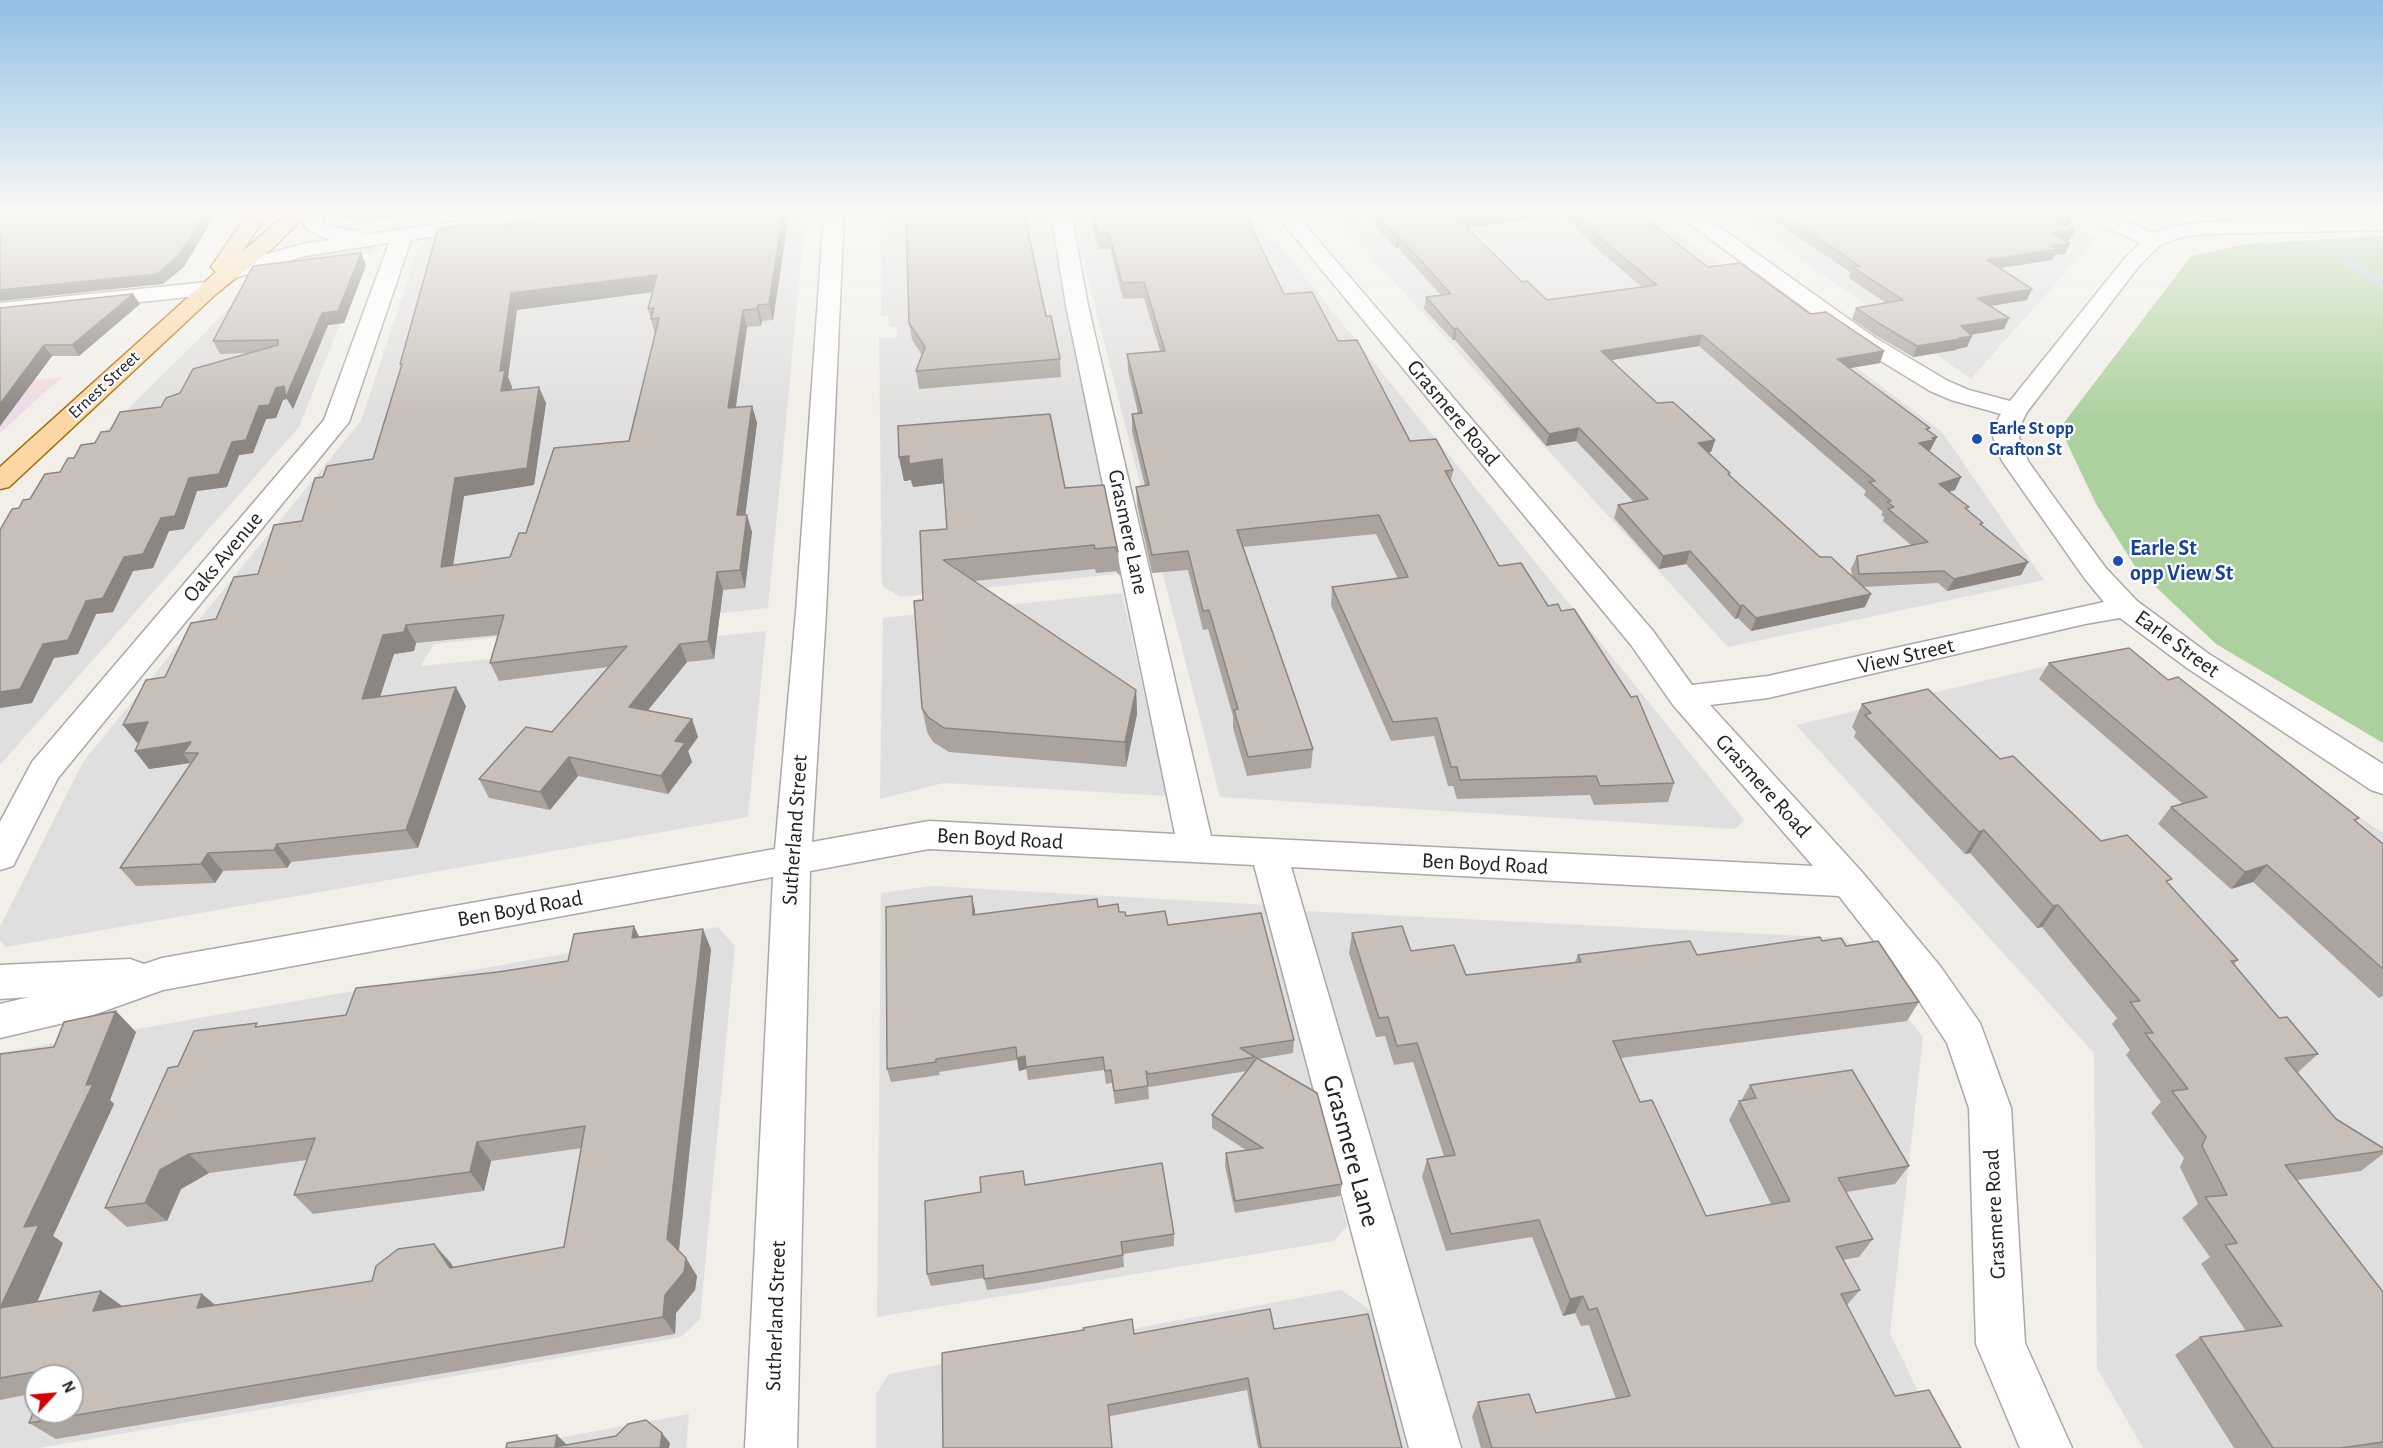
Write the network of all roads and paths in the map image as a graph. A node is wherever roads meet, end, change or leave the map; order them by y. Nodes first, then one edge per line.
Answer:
1 (214, 281) edge
2 (220, 281) edge
3 (382, 281) edge
4 (830, 281) edge
5 (1073, 281) edge
6 (1342, 281) edge
7 (1781, 281) edge
8 (2117, 281) edge
9 (208, 289) junction
10 (0, 310) edge
11 (2016, 410) junction
12 (0, 481) edge
13 (2126, 608) junction
14 (1684, 697) junction
15 (2383, 781) edge
16 (1196, 850) junction
17 (1269, 854) junction
18 (0, 856) edge
19 (792, 859) junction
20 (1849, 882) junction
21 (162, 975) junction
22 (0, 982) edge
23 (0, 1022) edge
24 (771, 1448) edge
25 (1435, 1448) edge
26 (2046, 1448) edge

1 - 9 main road, Ernest Street
2 - 9 main road, Ernest Street
3 - 18 street, Oaks Avenue
4 - 19 street, Sutherland Street
5 - 16 street, Grasmere Lane
6 - 14 street, Grasmere Road
7 - 11 street
8 - 11 street, Earle Street
9 - 10 street
9 - 12 main road, Ernest Street
11 - 13 street, Earle Street
13 - 14 street, View Street
13 - 15 street, Earle Street
14 - 20 street, Grasmere Road
16 - 17 street, Ben Boyd Road
16 - 19 street, Ben Boyd Road
17 - 20 street, Ben Boyd Road
17 - 25 street, Grasmere Lane
19 - 21 street, Ben Boyd Road
19 - 24 street, Sutherland Street
20 - 26 street, Grasmere Road
21 - 22 street, Ben Boyd Road
21 - 23 street, Ben Boyd Road

